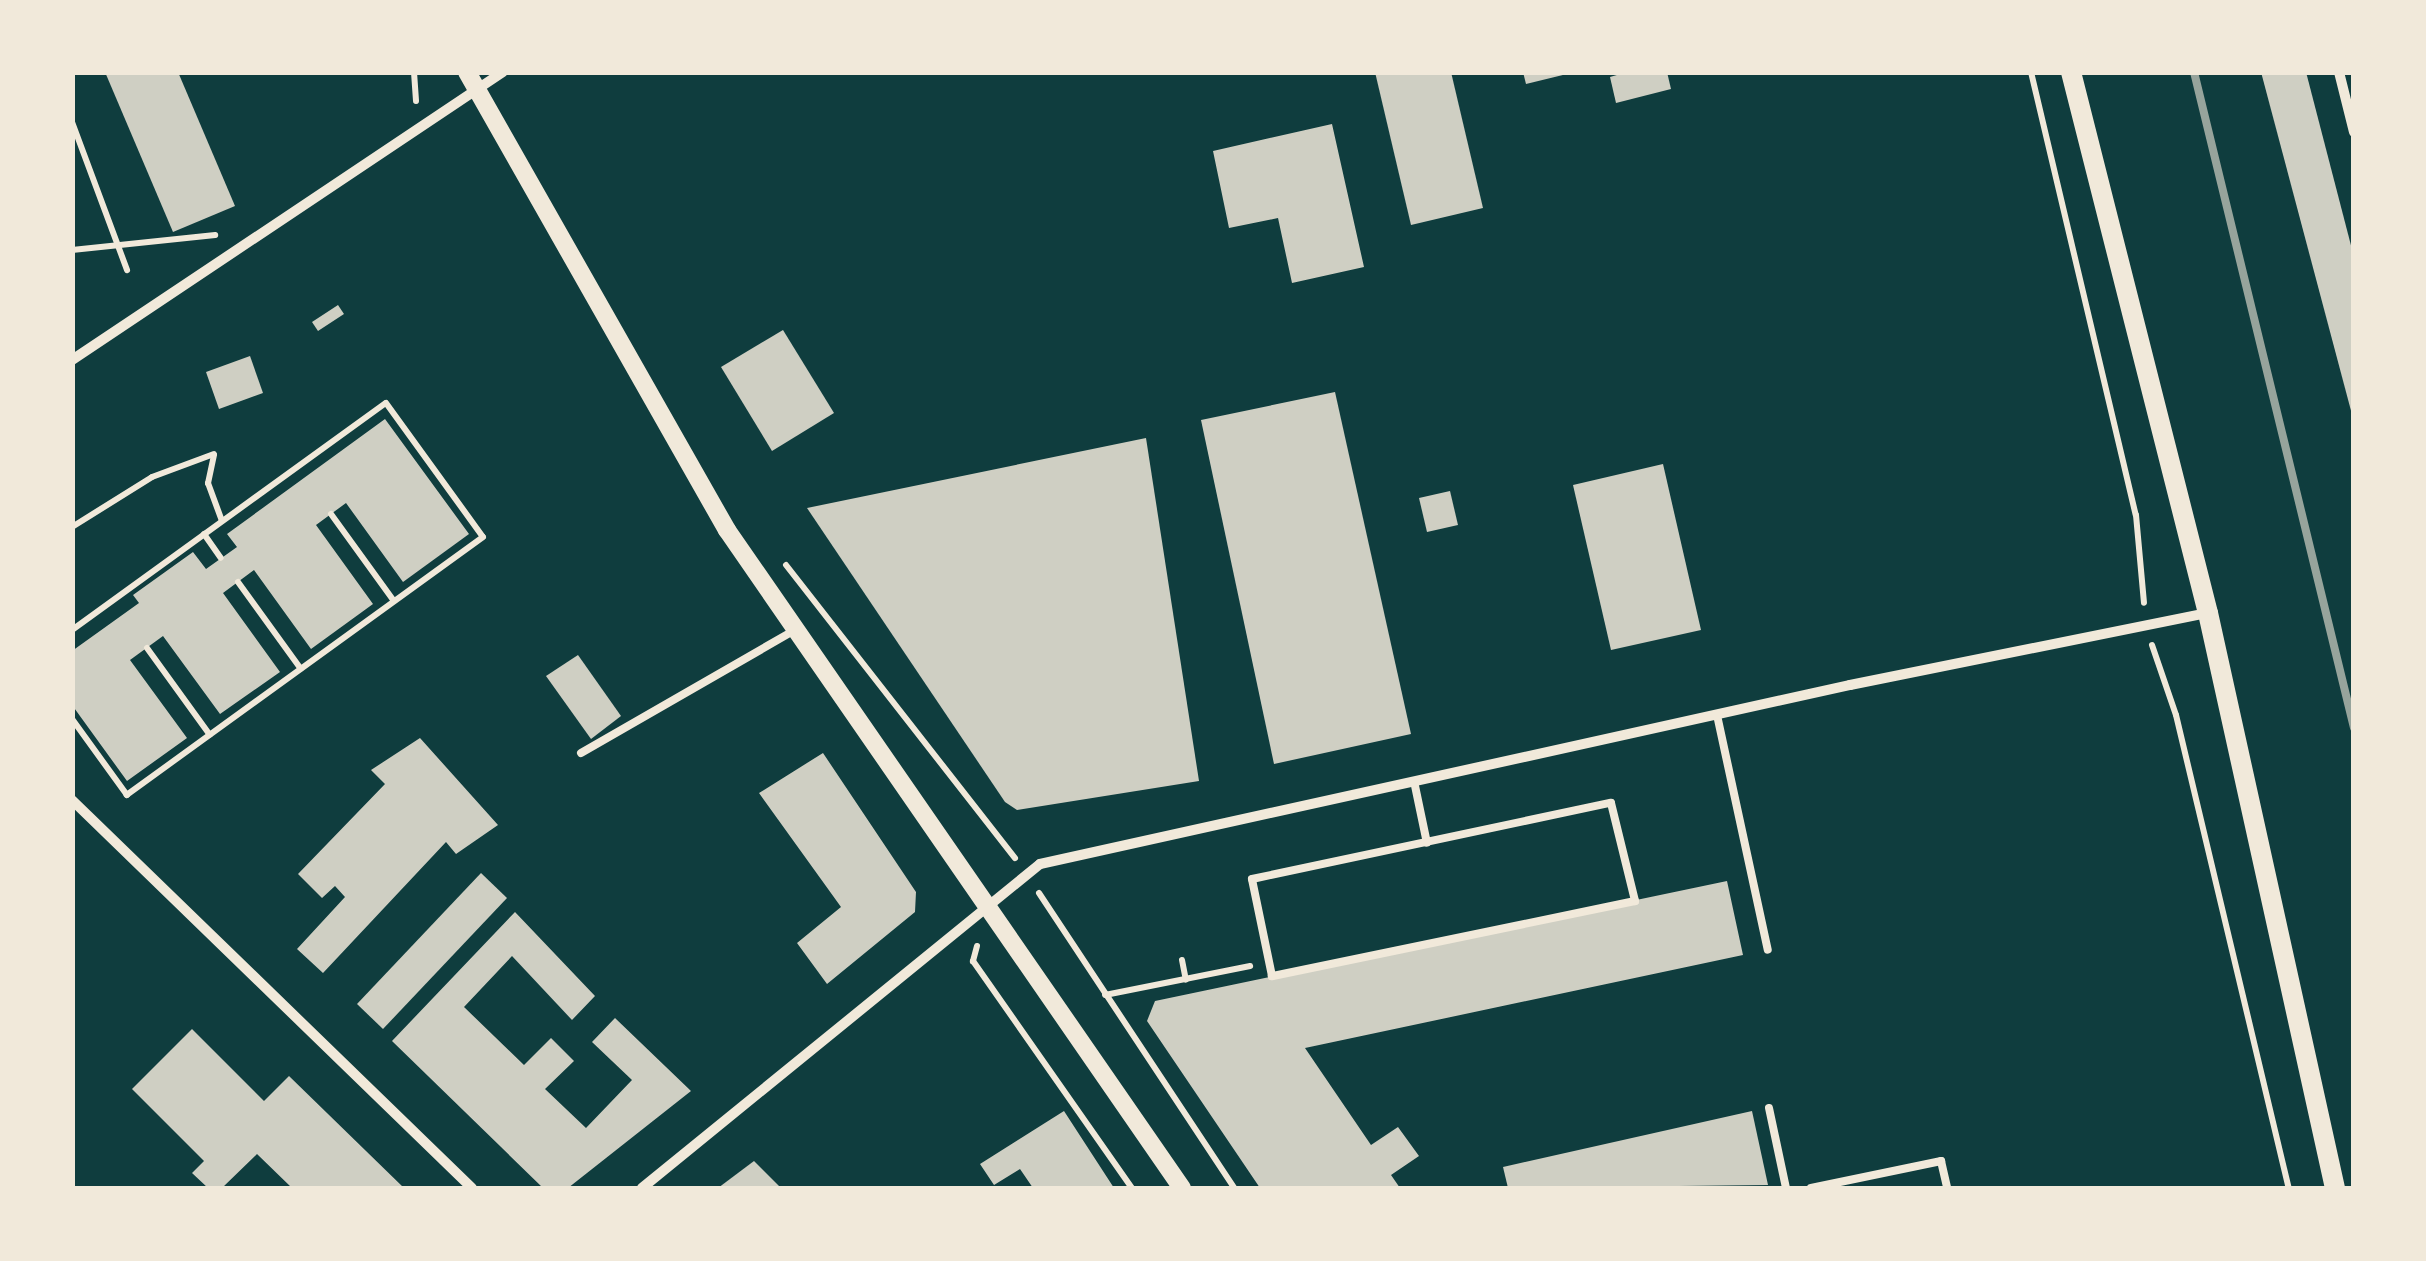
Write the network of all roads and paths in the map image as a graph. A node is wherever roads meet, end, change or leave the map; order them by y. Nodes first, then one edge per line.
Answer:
1 (414, 72) edge
2 (503, 72) edge
3 (2031, 72) edge
4 (2071, 72) edge
5 (2339, 72) edge
6 (471, 81) edge
7 (413, 106) dead end
8 (72, 122) edge
9 (2354, 132) edge
10 (118, 244) junction
11 (72, 250) edge
12 (127, 270) dead end
13 (72, 360) edge
14 (331, 514) dead end
15 (222, 521) junction
16 (72, 527) edge
17 (204, 534) junction
18 (221, 558) dead end
19 (778, 561) dead end
20 (2138, 572) dead end
21 (238, 582) dead end
22 (394, 601) junction
23 (2208, 613) junction
24 (797, 629) junction
25 (72, 630) edge
26 (147, 648) dead end
27 (301, 669) junction
28 (2157, 669) dead end
29 (1717, 715) junction
30 (72, 719) edge
31 (210, 735) junction
32 (581, 752) dead end
33 (1414, 781) junction
34 (72, 800) edge
35 (993, 827) dead end
36 (1427, 843) junction
37 (990, 902) junction
38 (1056, 918) dead end
39 (1249, 948) dead end
40 (1768, 950) dead end
41 (1182, 960) dead end
42 (973, 961) dead end
43 (1186, 980) junction
44 (1106, 995) junction
45 (1769, 1108) dead end
46 (472, 1188) edge
47 (642, 1188) edge
48 (1132, 1188) edge
49 (1182, 1188) edge
50 (1234, 1188) edge
51 (1786, 1188) edge
52 (1811, 1188) edge
53 (1947, 1188) edge
54 (2289, 1188) edge
55 (2334, 1188) edge

1 - 7 path
2 - 6 street
3 - 20 path
4 - 23 main road
5 - 9 street
6 - 13 street
6 - 24 street
8 - 10 path
10 - 11 path
10 - 12 path
14 - 22 path
15 - 16 path
15 - 17 path
15 - 22 path
17 - 18 path
17 - 25 path
19 - 35 path
21 - 27 path
22 - 27 path
23 - 29 street
23 - 55 main road
24 - 32 lane
24 - 37 street
26 - 31 path
27 - 31 path
28 - 54 path
29 - 33 street
29 - 40 lane
30 - 31 path
33 - 36 lane
33 - 37 street
34 - 46 street
36 - 36 lane
37 - 47 street
37 - 49 street
38 - 44 path
39 - 43 path
41 - 43 path
42 - 48 path
43 - 44 path
44 - 50 path
45 - 51 lane
52 - 53 lane

